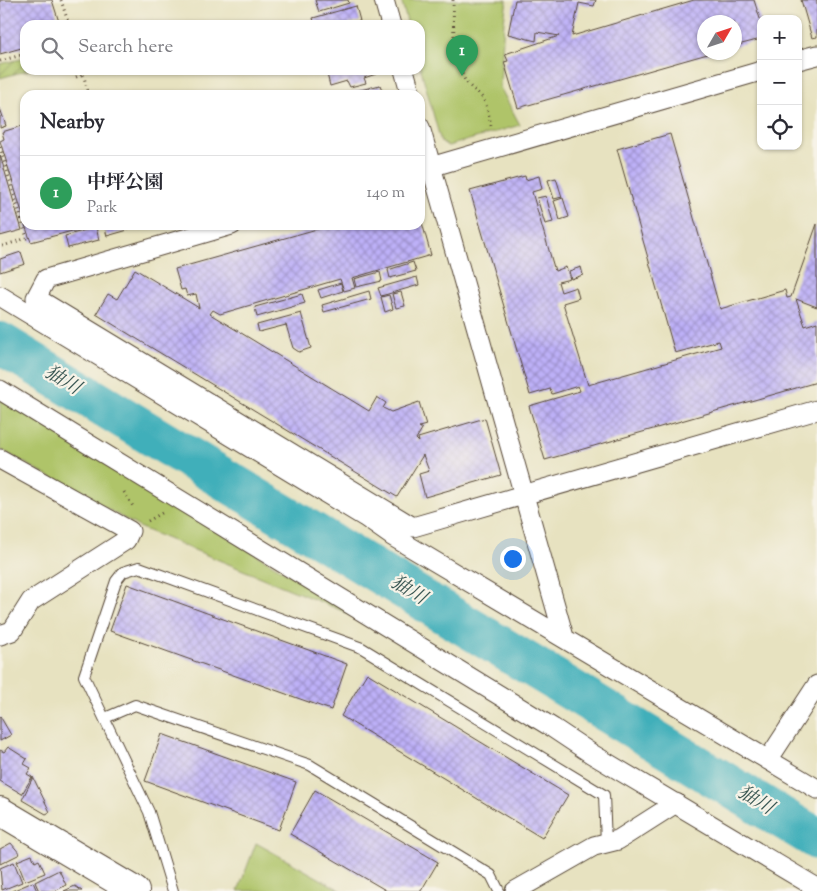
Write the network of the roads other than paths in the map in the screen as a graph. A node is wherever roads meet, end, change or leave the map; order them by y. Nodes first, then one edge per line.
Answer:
1 (384, 0) edge
2 (390, 20) edge
3 (817, 55) edge
4 (802, 59) edge
5 (757, 72) edge
6 (405, 75) edge
7 (410, 90) edge
8 (426, 168) edge
9 (215, 230) edge
10 (0, 296) edge
11 (0, 390) edge
12 (817, 410) edge
13 (0, 459) edge
14 (524, 494) junction
15 (0, 635) edge
16 (564, 637) junction
17 (817, 685) edge
18 (105, 718) junction
19 (768, 760) junction
20 (817, 789) edge
21 (676, 803) junction
22 (0, 811) edge
23 (606, 843) junction
24 (817, 888) edge
25 (135, 891) edge
26 (173, 891) edge
27 (499, 891) edge
28 (515, 891) edge

1 - 2 street
3 - 4 street
5 - 8 street
6 - 7 street
8 - 14 street
9 - 14 street
10 - 16 street
11 - 21 street
12 - 14 street
13 - 15 street
14 - 16 street
16 - 19 street
17 - 19 street
18 - 23 lane
18 - 26 lane
18 - 27 lane
19 - 20 street
21 - 23 street
21 - 24 street
22 - 25 street
23 - 28 street

